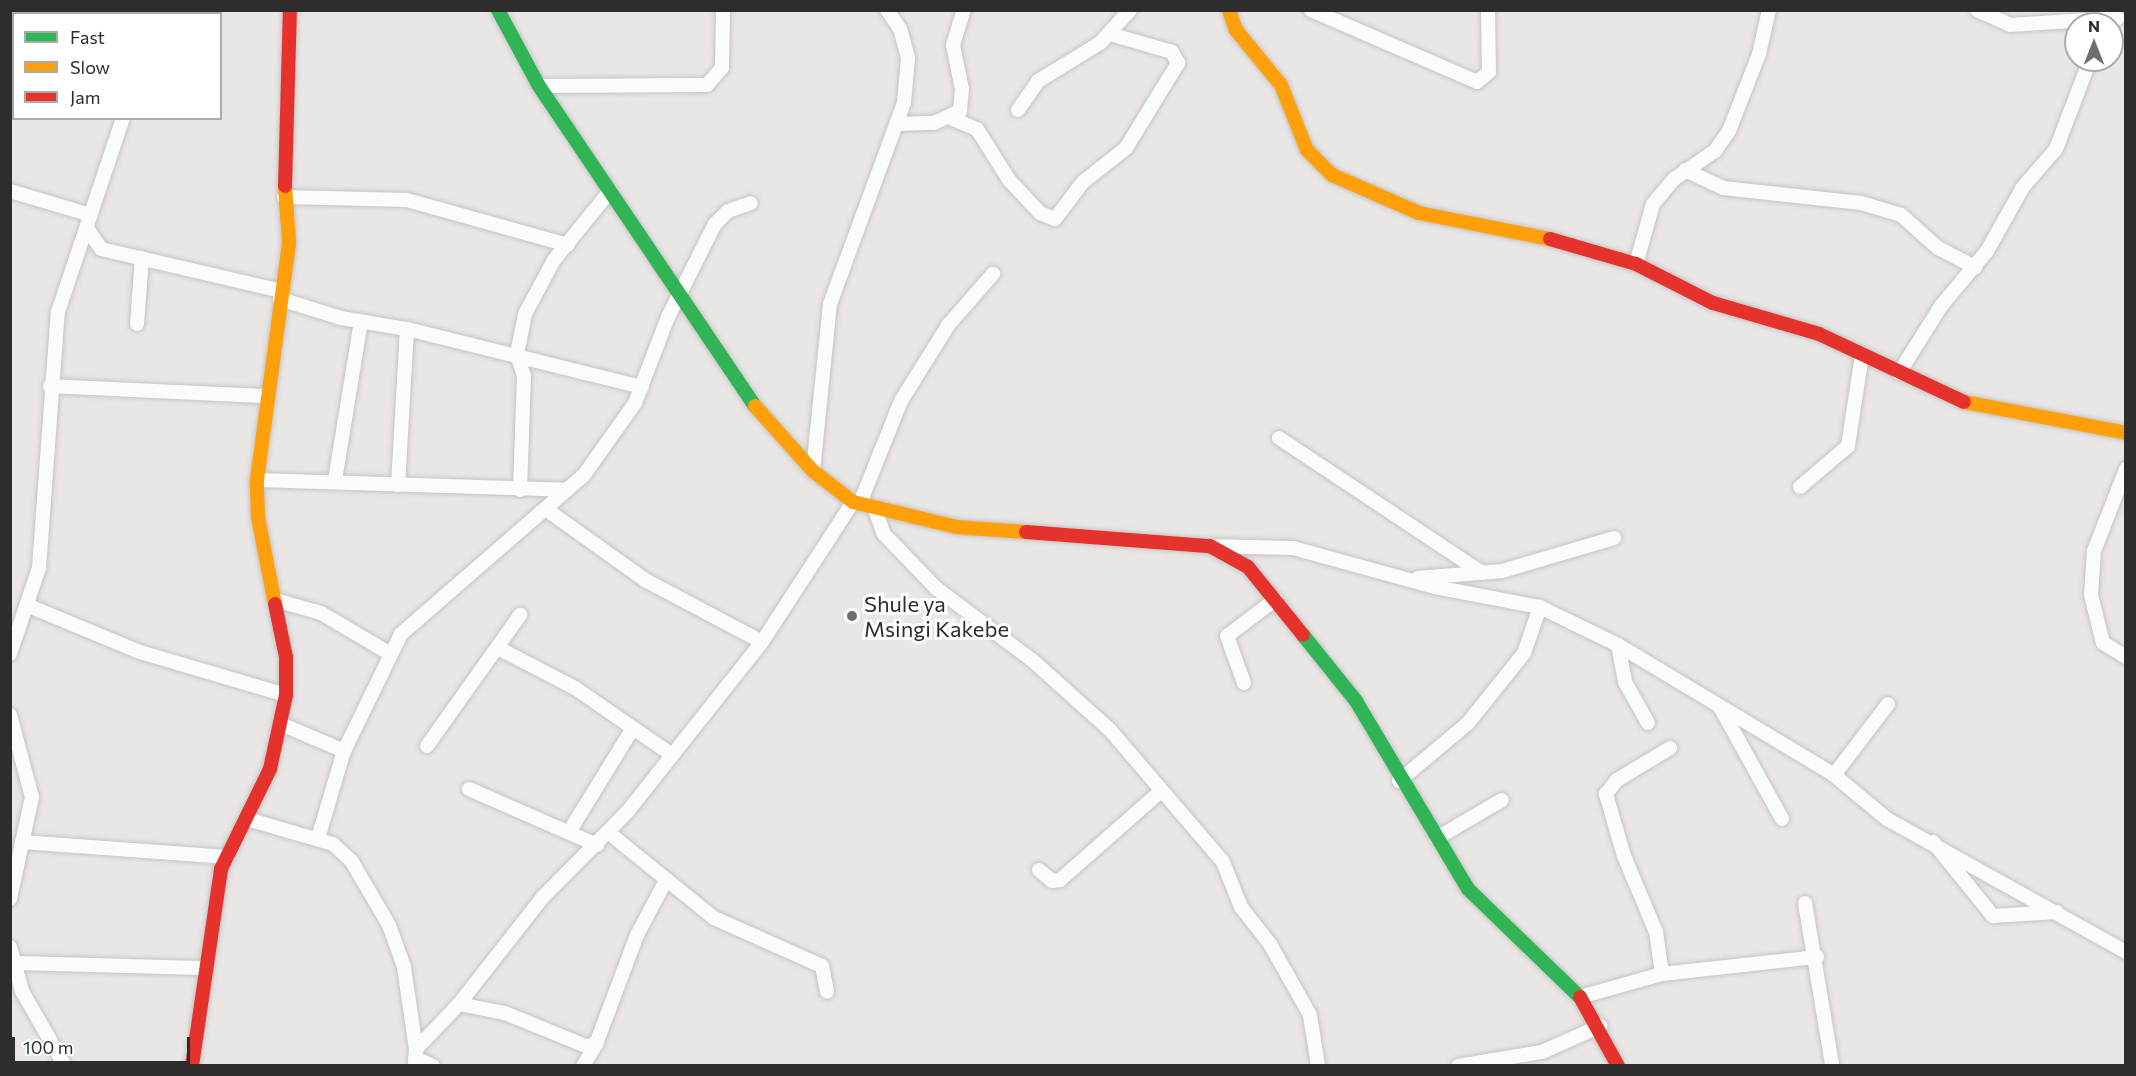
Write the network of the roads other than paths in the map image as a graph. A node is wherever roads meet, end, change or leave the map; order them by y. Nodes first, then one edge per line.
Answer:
1 (290, 10) edge
2 (498, 10) edge
3 (723, 10) edge
4 (887, 10) edge
5 (964, 10) edge
6 (1131, 10) edge
7 (1229, 10) edge
8 (1311, 10) edge
9 (1488, 10) edge
10 (1769, 10) edge
11 (1977, 10) edge
12 (2064, 21) edge
13 (1110, 34) junction
14 (2085, 72) edge
15 (539, 86) junction
16 (1018, 110) dead end
17 (953, 119) junction
18 (122, 120) edge
19 (898, 124) junction
20 (1684, 170) junction
21 (10, 191) edge
22 (610, 191) junction
23 (284, 197) junction
24 (751, 203) dead end
25 (89, 221) junction
26 (568, 245) junction
27 (142, 258) junction
28 (1636, 264) junction
29 (1975, 267) junction
30 (993, 273) dead end
31 (682, 294) junction
32 (280, 295) junction
33 (361, 322) junction
34 (137, 324) dead end
35 (407, 329) junction
36 (517, 354) junction
37 (1862, 354) junction
38 (1899, 373) junction
39 (50, 386) junction
40 (642, 387) junction
41 (266, 396) junction
42 (2124, 430) edge
43 (1279, 438) dead end
44 (2126, 469) edge
45 (813, 471) junction
46 (257, 480) junction
47 (335, 480) junction
48 (398, 485) junction
49 (1800, 487) dead end
50 (520, 490) junction
51 (567, 490) junction
52 (856, 503) junction
53 (874, 507) junction
54 (547, 510) junction
55 (1614, 538) dead end
56 (1210, 546) junction
57 (1482, 573) junction
58 (1403, 579) junction
59 (1276, 599) junction
60 (275, 600) junction
61 (1540, 607) junction
62 (27, 611) junction
63 (10, 613) edge
64 (520, 615) dead end
65 (762, 642) junction
66 (1617, 645) junction
67 (500, 649) junction
68 (389, 653) junction
69 (10, 654) edge
70 (2126, 657) edge
71 (1244, 683) dead end
72 (286, 695) junction
73 (1888, 704) dead end
74 (1720, 707) junction
75 (11, 721) edge
76 (1648, 723) dead end
77 (281, 724) junction
78 (633, 728) junction
79 (427, 746) dead end
80 (1671, 748) dead end
81 (344, 751) junction
82 (672, 755) junction
83 (1834, 775) junction
84 (1399, 781) junction
85 (469, 789) dead end
86 (1161, 791) junction
87 (1502, 800) dead end
88 (247, 819) junction
89 (1782, 819) dead end
90 (569, 832) junction
91 (609, 834) junction
92 (318, 838) junction
93 (1437, 838) junction
94 (1932, 840) junction
95 (22, 842) junction
96 (597, 845) junction
97 (227, 858) junction
98 (1039, 870) dead end
99 (664, 884) junction
100 (10, 899) edge
101 (1805, 903) dead end
102 (2057, 912) junction
103 (10, 947) edge
104 (2126, 952) edge
105 (1817, 957) junction
106 (15, 963) junction
107 (204, 968) junction
108 (1662, 974) junction
109 (827, 992) dead end
110 (1580, 997) junction
111 (459, 1004) junction
112 (1600, 1026) junction
113 (597, 1044) junction
114 (415, 1057) edge
115 (1832, 1064) dead end
116 (65, 1065) edge
117 (192, 1065) edge
118 (433, 1065) edge
119 (583, 1065) edge
120 (1318, 1065) edge
121 (1458, 1065) edge
122 (1617, 1065) edge

1 - 23 street
2 - 15 street
3 - 15 street
4 - 19 street
5 - 17 street
6 - 13 street
7 - 28 street
8 - 9 street
10 - 20 street
11 - 12 street
13 - 16 street
13 - 17 street
14 - 29 street
15 - 22 street
17 - 19 street
18 - 25 street
19 - 45 street
20 - 28 street
20 - 29 street
21 - 25 street
22 - 26 street
22 - 31 street
23 - 26 street
23 - 32 street
24 - 31 street
25 - 27 street
25 - 39 street
26 - 36 street
27 - 32 street
27 - 34 street
28 - 37 street
29 - 38 street
30 - 52 street
31 - 40 street
31 - 45 street
32 - 33 street
32 - 41 street
33 - 35 street
33 - 47 street
35 - 36 street
35 - 48 street
36 - 40 street
36 - 50 street
37 - 38 street
37 - 49 street
38 - 42 street
39 - 41 street
39 - 62 street
40 - 51 street
41 - 46 street
43 - 57 street
44 - 70 street
45 - 52 street
46 - 47 street
46 - 60 street
47 - 48 street
48 - 50 street
50 - 51 street
51 - 54 street
52 - 53 street
52 - 65 street
53 - 56 street
53 - 86 street
54 - 65 street
54 - 68 street
55 - 57 street
56 - 58 street
56 - 59 street
57 - 58 street
58 - 61 street
59 - 71 street
59 - 84 street
60 - 68 street
60 - 72 street
61 - 66 street
61 - 84 street
62 - 63 street
62 - 69 street
62 - 72 street
64 - 67 street
65 - 82 street
66 - 74 street
66 - 76 street
67 - 78 street
67 - 79 street
68 - 81 street
72 - 77 street
73 - 83 street
74 - 83 street
74 - 89 street
75 - 95 street
77 - 81 street
77 - 88 street
78 - 82 street
78 - 90 street
80 - 108 street
81 - 92 street
82 - 91 street
83 - 94 street
84 - 93 street
85 - 90 street
86 - 98 street
86 - 120 street
87 - 93 street
88 - 92 street
88 - 97 street
90 - 96 street
91 - 96 street
91 - 99 street
92 - 114 street
93 - 110 street
94 - 102 street
94 - 102 street
95 - 97 street
95 - 100 street
96 - 111 street
97 - 107 street
99 - 109 street
99 - 113 street
101 - 105 street
102 - 104 street
103 - 106 street
105 - 108 street
105 - 115 street
106 - 107 street
106 - 116 street
107 - 117 street
108 - 110 street
110 - 112 street
111 - 113 street
111 - 114 street
112 - 121 street
112 - 122 street
113 - 119 street
114 - 118 street

